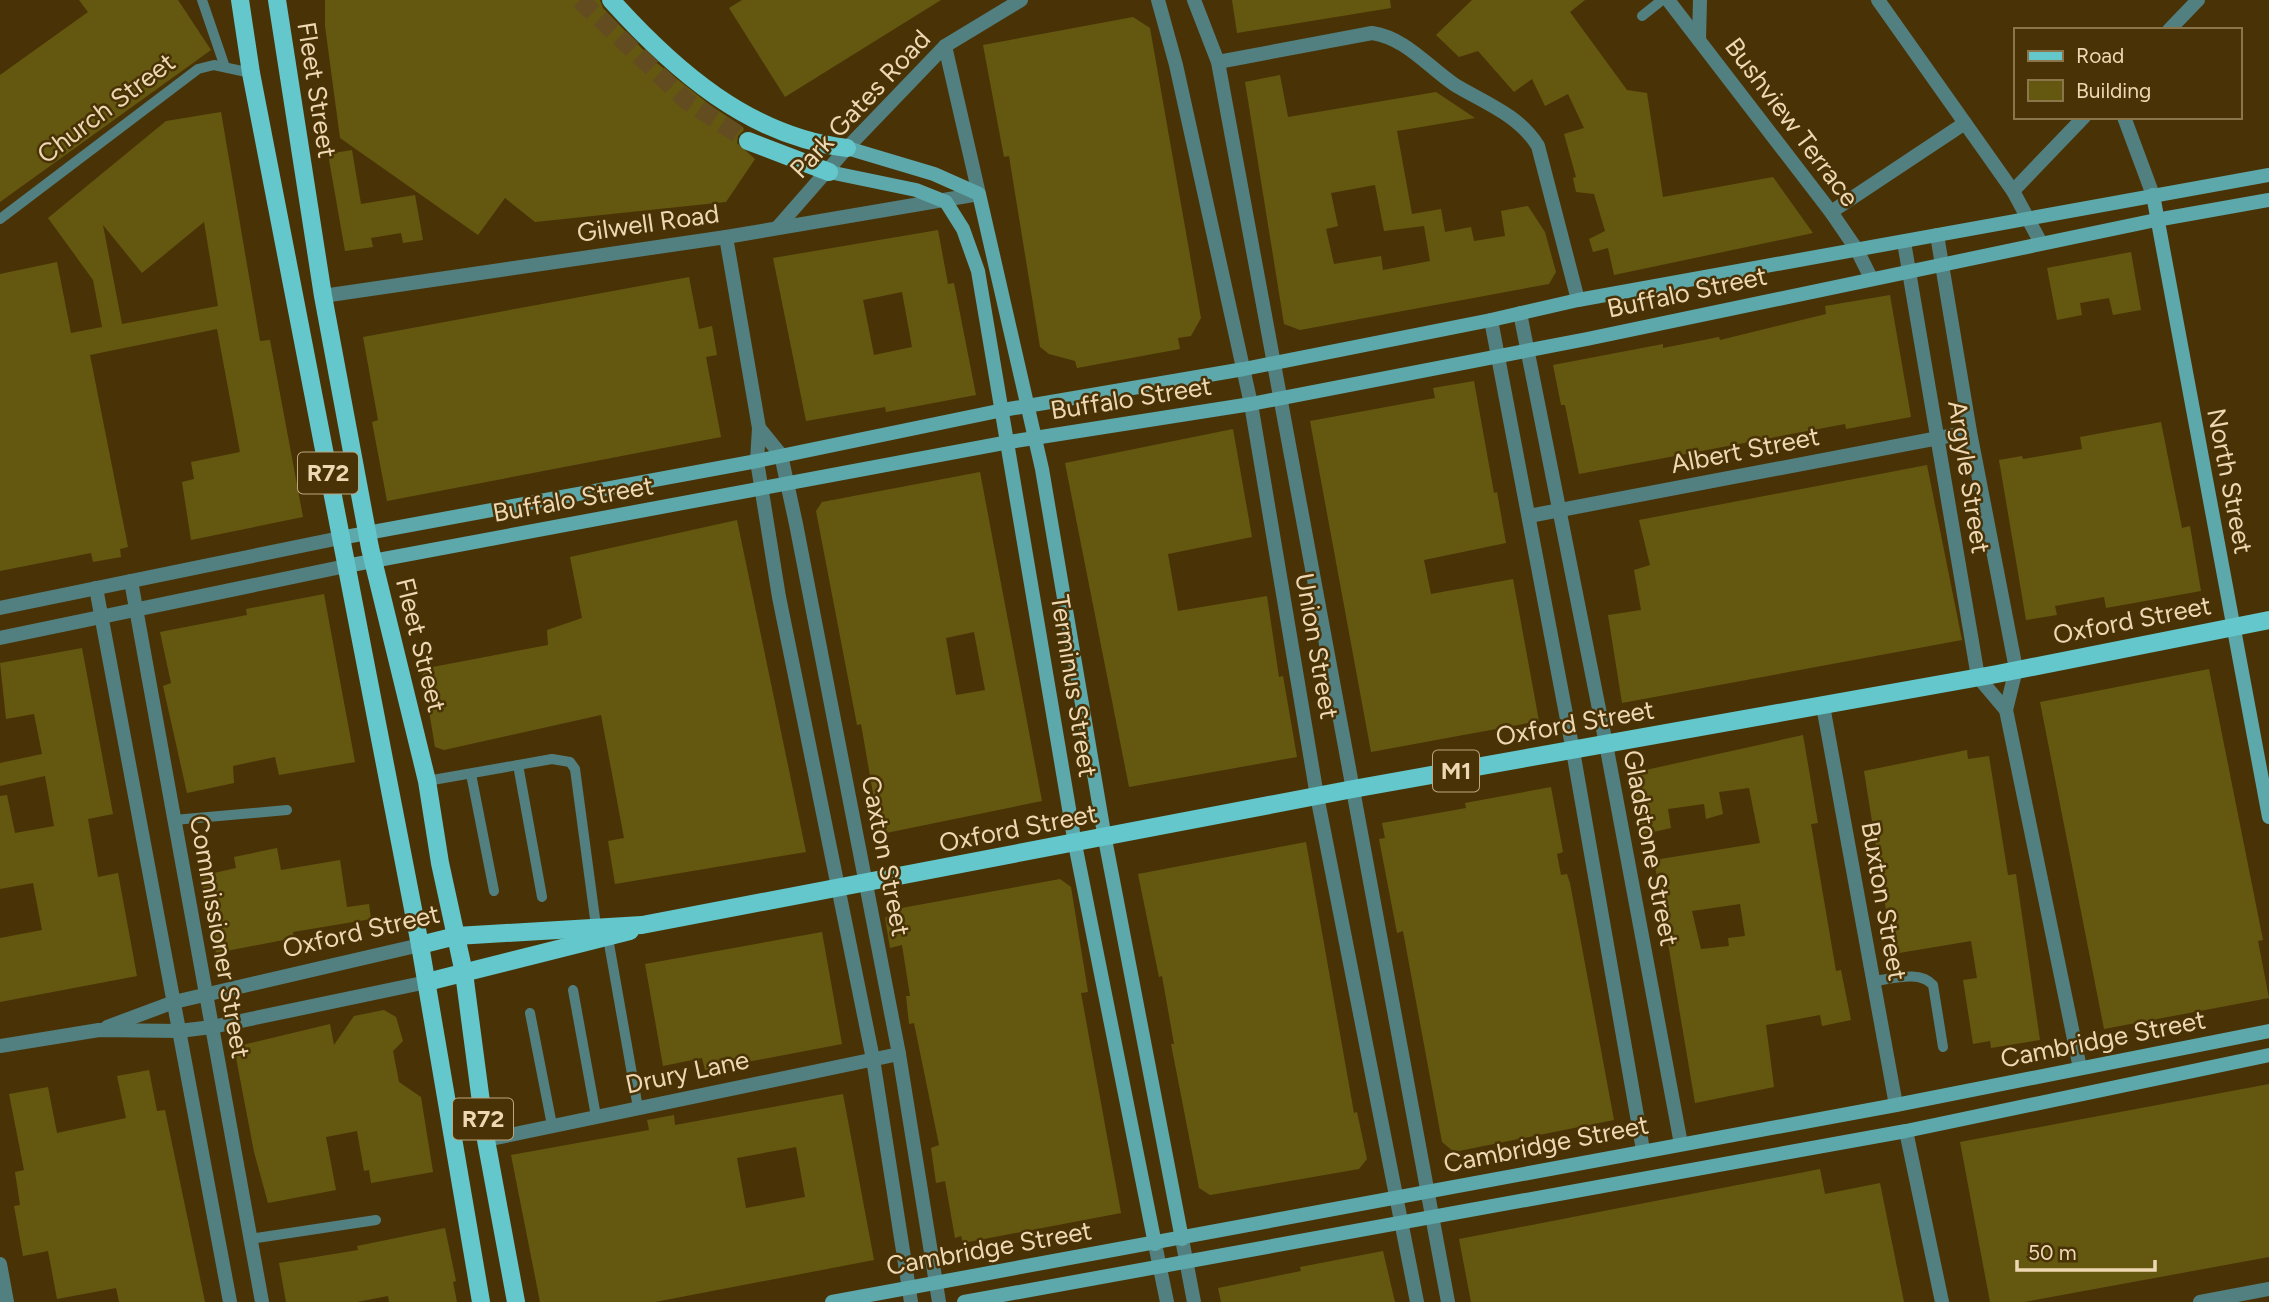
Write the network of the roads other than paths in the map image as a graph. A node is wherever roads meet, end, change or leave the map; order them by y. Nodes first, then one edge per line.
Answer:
1 (202, 0) edge
2 (277, 0) edge
3 (611, 0) edge
4 (1021, 0) edge
5 (1158, 0) edge
6 (1194, 0) edge
7 (1662, 0) edge
8 (1668, 0) edge
9 (1700, 0) edge
10 (2198, 0) edge
11 (240, 1) edge
12 (1881, 1) edge
13 (1642, 16) dead end
14 (2171, 28) edge
15 (1699, 40) junction
16 (945, 46) junction
17 (1218, 62) junction
18 (225, 67) junction
19 (251, 73) junction
20 (2082, 119) edge
21 (2125, 119) edge
22 (1965, 123) junction
23 (748, 141) tunnel mouth
24 (847, 148) junction
25 (829, 172) junction
26 (2269, 174) edge
27 (2013, 191) junction
28 (979, 194) junction
29 (2153, 195) junction
30 (2269, 200) edge
31 (946, 202) junction
32 (1831, 212) junction
33 (2029, 217) junction
34 (0, 219) edge
35 (2156, 220) junction
36 (777, 228) junction
37 (1937, 235) junction
38 (726, 237) junction
39 (1904, 242) junction
40 (2041, 243) junction
41 (1857, 250) junction
42 (1943, 266) junction
43 (1909, 273) junction
44 (1871, 278) junction
45 (324, 296) junction
46 (1578, 300) junction
47 (1520, 313) junction
48 (1491, 320) junction
49 (1528, 350) junction
50 (1498, 355) junction
51 (1274, 363) junction
52 (1244, 369) junction
53 (1282, 398) junction
54 (1251, 404) junction
55 (1028, 405) junction
56 (1003, 410) junction
57 (759, 428) junction
58 (1970, 432) junction
59 (1035, 438) junction
60 (1937, 439) junction
61 (1009, 442) junction
62 (781, 455) junction
63 (757, 461) junction
64 (787, 485) junction
65 (762, 489) junction
66 (1559, 510) junction
67 (1529, 516) junction
68 (367, 532) junction
69 (341, 538) junction
70 (373, 560) junction
71 (346, 566) junction
72 (131, 581) junction
73 (96, 588) junction
74 (0, 608) edge
75 (136, 609) junction
76 (102, 616) junction
77 (2269, 620) edge
78 (2232, 626) junction
79 (0, 638) edge
80 (2016, 669) junction
81 (1978, 677) junction
82 (1823, 706) junction
83 (2006, 710) junction
84 (1606, 744) junction
85 (1573, 751) junction
86 (518, 765) junction
87 (471, 774) junction
88 (427, 781) junction
89 (1353, 789) junction
90 (1317, 796) junction
91 (287, 810) dead end
92 (2269, 817) edge
93 (174, 820) junction
94 (1105, 839) junction
95 (1075, 844) junction
96 (866, 884) junction
97 (836, 890) junction
98 (494, 891) dead end
99 (542, 897) dead end
100 (602, 932) junction
101 (456, 936) junction
102 (420, 945) junction
103 (464, 973) junction
104 (1874, 981) junction
105 (426, 982) junction
106 (573, 990) dead end
107 (206, 994) junction
108 (173, 1002) junction
109 (530, 1013) dead end
110 (212, 1027) junction
111 (99, 1030) junction
112 (179, 1031) junction
113 (2269, 1031) edge
114 (0, 1046) edge
115 (1943, 1047) dead end
116 (899, 1054) junction
117 (2269, 1055) edge
118 (873, 1059) junction
119 (2080, 1068) junction
120 (1896, 1105) junction
121 (638, 1108) junction
122 (596, 1116) junction
123 (552, 1125) junction
124 (1906, 1131) junction
125 (486, 1140) junction
126 (1681, 1144) junction
127 (1643, 1150) junction
128 (1427, 1191) junction
129 (1397, 1196) junction
130 (1432, 1215) junction
131 (376, 1220) dead end
132 (1401, 1221) junction
133 (250, 1238) junction
134 (1181, 1239) junction
135 (1155, 1244) junction
136 (1186, 1260) junction
137 (0, 1264) edge
138 (1159, 1265) junction
139 (936, 1282) junction
140 (2269, 1289) edge
141 (910, 1295) edge
142 (7, 1302) edge
143 (230, 1302) edge
144 (262, 1302) edge
145 (481, 1302) edge
146 (516, 1302) edge
147 (832, 1302) edge
148 (939, 1302) edge
149 (964, 1302) edge
150 (1167, 1302) edge
151 (1194, 1302) edge
152 (1416, 1302) edge
153 (1448, 1302) edge
154 (1942, 1302) edge
155 (2200, 1302) edge

1 - 18 lane
2 - 45 main road, Fleet Street / R72
3 - 24 main road
4 - 16 street, Park Gates Road
5 - 52 street, Union Street
6 - 17 street, Union Street
7 - 13 lane
8 - 15 street, Bushview Terrace
9 - 15 street
10 - 14 street
11 - 19 main road, R72
12 - 22 street
15 - 32 street, Bushview Terrace
16 - 24 street, Park Gates Road
16 - 28 street, Terminus Street
17 - 46 street
17 - 51 street, Union Street
18 - 19 lane, Church Street
18 - 34 lane, Church Street
19 - 69 main road, R72
20 - 27 street
21 - 29 street
22 - 27 street
22 - 32 street
23 - 25 main road
24 - 25 street, Park Gates Road
24 - 28 street
25 - 31 street
25 - 36 street, Park Gates Road
26 - 29 street, Buffalo Street
27 - 33 street
28 - 31 street, Gilwell Road
28 - 55 street, Terminus Street
29 - 33 street, Buffalo Street
29 - 35 street, North Street
30 - 35 street, Buffalo Street
31 - 36 street, Gilwell Road
31 - 56 street, Terminus Street
32 - 41 street, Bushview Terrace
33 - 37 street, Buffalo Street
33 - 40 street
35 - 40 street, Buffalo Street
35 - 78 street, North Street
36 - 38 street, Gilwell Road
37 - 39 street, Buffalo Street
37 - 42 street, Argyle Street
38 - 45 street, Gilwell Road
38 - 57 street, Caxton Street
39 - 41 street, Buffalo Street
39 - 43 street, Argyle Street
40 - 42 street, Buffalo Street
41 - 44 street, Bushview Terrace
41 - 46 street, Buffalo Street
42 - 43 street, Buffalo Street
42 - 58 street, Argyle Street
43 - 44 street, Buffalo Street
43 - 60 street, Argyle Street
44 - 49 street, Buffalo Street
45 - 68 main road, Fleet Street / R72
46 - 47 street, Buffalo Street
47 - 48 street, Buffalo Street
47 - 49 street, Gladstone Street
48 - 50 street
48 - 51 street, Buffalo Street
49 - 50 street, Buffalo Street
49 - 66 street, Gladstone Street
50 - 53 street, Buffalo Street
50 - 67 street
51 - 52 street, Buffalo Street
51 - 53 street, Union Street
52 - 54 street, Union Street
52 - 55 street, Buffalo Street
53 - 54 street, Buffalo Street
53 - 89 street, Union Street
54 - 59 street, Buffalo Street
54 - 90 street, Union Street
55 - 56 street, Buffalo Street
55 - 59 street, Terminus Street
56 - 61 street, Terminus Street
56 - 62 street, Buffalo Street
57 - 62 street, Caxton Street
57 - 63 street, Caxton Street
58 - 60 street, Albert Street
58 - 80 street, Argyle Street
59 - 61 street, Buffalo Street
59 - 94 street, Terminus Street
60 - 66 street, Albert Street
60 - 81 street, Argyle Street
61 - 64 street, Buffalo Street
61 - 95 street, Terminus Street
62 - 63 street, Buffalo Street
62 - 64 street, Caxton Street
63 - 65 street, Caxton Street
63 - 68 street, Buffalo Street
64 - 65 street, Buffalo Street
64 - 96 street, Caxton Street
65 - 70 street, Buffalo Street
65 - 97 street, Caxton Street
66 - 67 street, Albert Street
66 - 84 street, Gladstone Street
67 - 85 street
68 - 69 street, Buffalo Street
68 - 70 main road, Fleet Street / R72
69 - 71 main road, R72
69 - 72 street, Buffalo Street
70 - 71 street, Buffalo Street
70 - 88 main road, Fleet Street / R72
71 - 75 street, Buffalo Street
71 - 102 main road, R72
72 - 73 street, Buffalo Street
72 - 75 street, Commissioner Street
73 - 74 street, Buffalo Street
73 - 76 street
75 - 76 street, Buffalo Street
75 - 93 street, Commissioner Street
76 - 79 street, Buffalo Street
76 - 108 street
77 - 78 main road, Oxford Street / M1
78 - 80 main road, Oxford Street / M1
78 - 92 street, North Street
80 - 81 main road, Oxford Street / M1
80 - 83 street, Argyle Street
81 - 82 main road, Oxford Street / M1
81 - 83 street, Argyle Street
82 - 84 main road, Oxford Street / M1
82 - 104 street, Buxton Street
83 - 119 street, Argyle Street
84 - 85 main road, Oxford Street / M1
84 - 126 street, Gladstone Street
85 - 89 main road, Oxford Street / M1
85 - 127 street
86 - 87 lane
86 - 99 lane
86 - 100 lane
87 - 88 lane
87 - 98 lane
88 - 101 main road, Fleet Street / R72
89 - 90 main road, Oxford Street / M1
89 - 128 street, Union Street
90 - 94 main road, Oxford Street / M1
90 - 129 street, Union Street
91 - 93 lane
93 - 107 street, Commissioner Street
94 - 95 main road, Oxford Street / M1
94 - 134 street, Terminus Street
95 - 96 main road, Oxford Street / M1
95 - 135 street, Terminus Street
96 - 97 main road, Oxford Street / M1
96 - 116 street, Caxton Street
97 - 100 main road, Oxford Street / M1
97 - 118 street, Caxton Street
100 - 101 main road, Oxford Street
100 - 103 main road, Oxford Street
100 - 121 lane
101 - 102 main road, Oxford Street
101 - 103 main road, Fleet Street / R72
102 - 105 main road, R72
102 - 107 street, Oxford Street
103 - 105 main road, Oxford Street
103 - 125 main road, Fleet Street / R72
104 - 115 lane
104 - 120 street, Buxton Street
105 - 110 street, Oxford Street
105 - 145 main road, R72
106 - 122 lane
107 - 108 street, Oxford Street
107 - 110 street, Commissioner Street
108 - 111 street, Oxford Street
108 - 112 street
109 - 123 lane
110 - 112 street, Oxford Street
110 - 133 street, Commissioner Street
111 - 112 street, Oxford Street
111 - 114 street, Oxford Street
112 - 143 street
113 - 119 street, Cambridge Street
116 - 118 street, Drury Lane
116 - 139 street, Caxton Street
117 - 124 street, Cambridge Street
118 - 121 street, Drury Lane
118 - 141 street, Caxton Street
119 - 120 street, Cambridge Street
120 - 126 street, Cambridge Street
121 - 122 street, Drury Lane
122 - 123 street, Drury Lane
123 - 125 street, Drury Lane
124 - 130 street, Cambridge Street
124 - 154 street
125 - 146 main road, Fleet Street / R72
126 - 127 street, Cambridge Street
127 - 128 street, Cambridge Street
128 - 129 street, Cambridge Street
128 - 130 street, Union Street
129 - 132 street, Union Street
129 - 134 street, Cambridge Street
130 - 132 street, Cambridge Street
130 - 153 street, Union Street
131 - 133 lane
132 - 136 street, Cambridge Street
132 - 152 street, Union Street
133 - 144 street, Commissioner Street
134 - 135 street, Cambridge Street
134 - 136 street, Terminus Street
135 - 138 street, Terminus Street
135 - 139 street, Cambridge Street
136 - 138 street, Cambridge Street
136 - 151 street, Terminus Street
137 - 142 street
138 - 149 street, Cambridge Street
138 - 150 street, Terminus Street
139 - 141 street, Cambridge Street
139 - 148 street, Caxton Street
140 - 155 street
141 - 147 street, Cambridge Street

